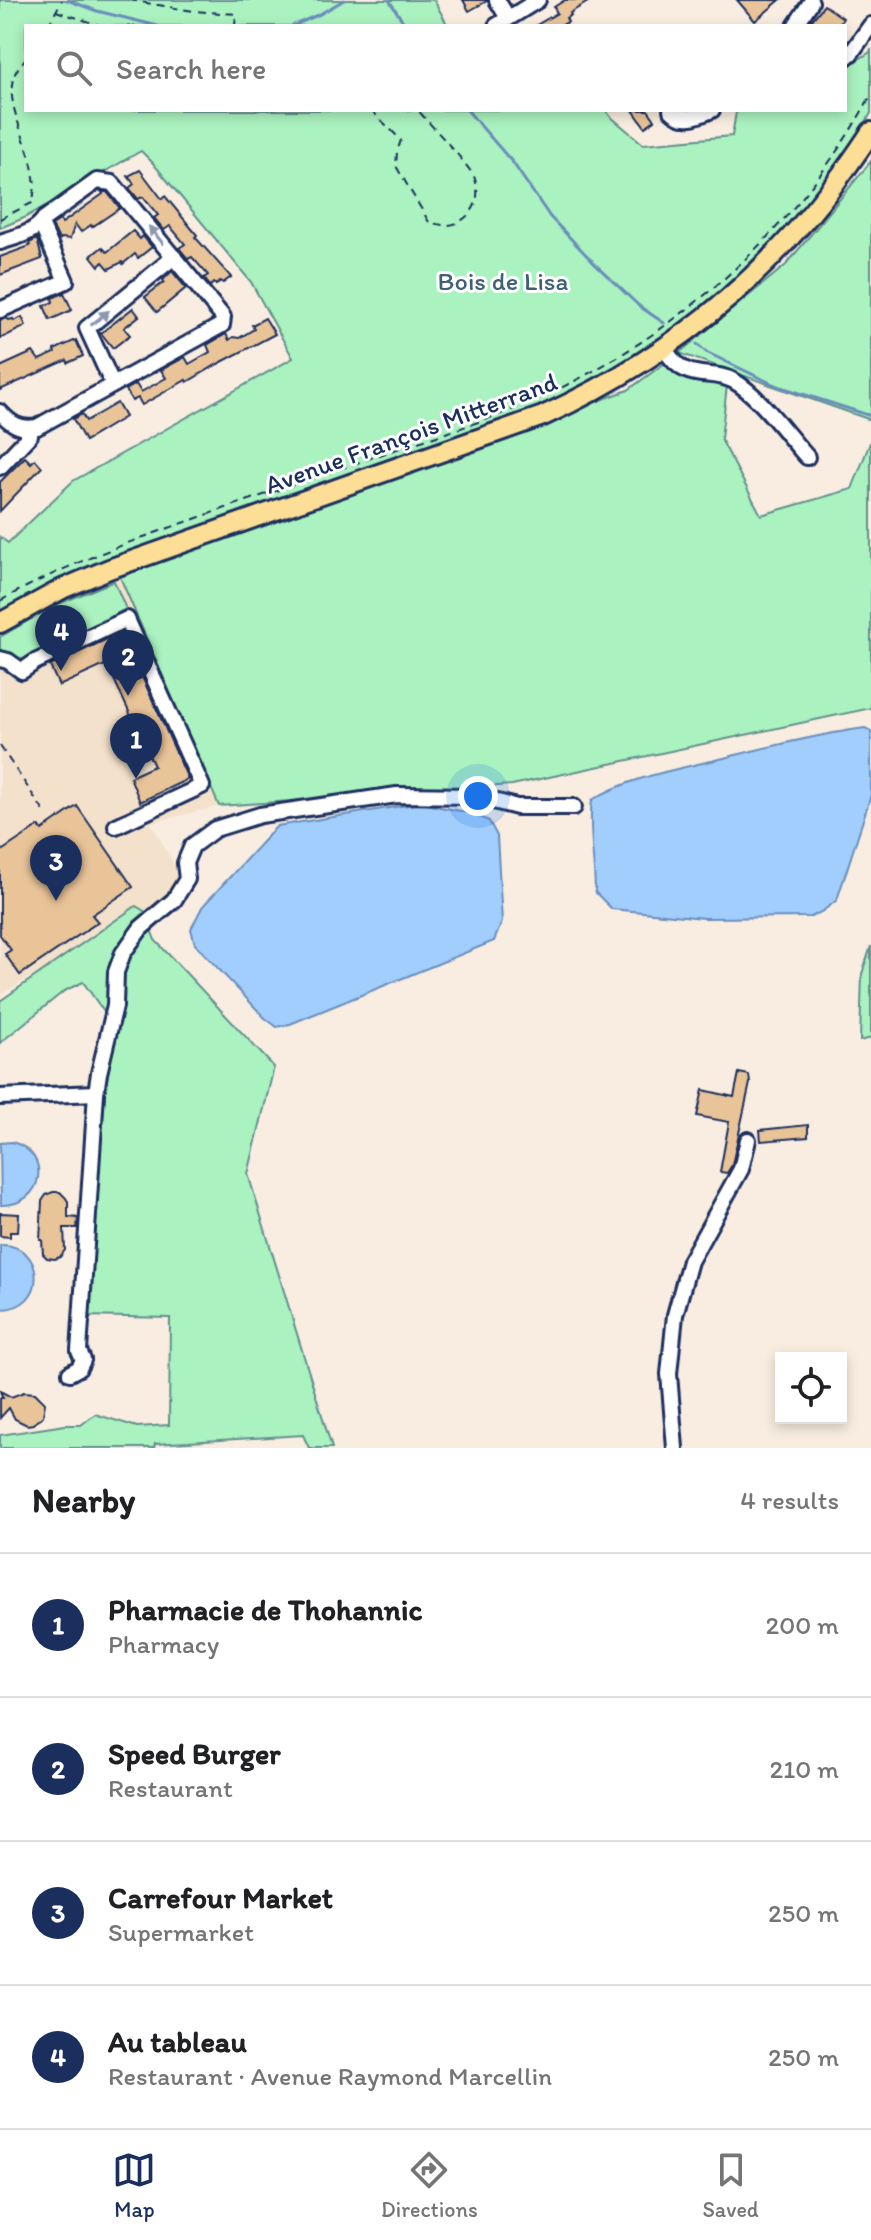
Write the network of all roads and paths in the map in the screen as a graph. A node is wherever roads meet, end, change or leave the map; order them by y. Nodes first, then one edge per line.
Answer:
1 (62, 0) edge
2 (129, 0) edge
3 (497, 0) edge
4 (538, 0) edge
5 (811, 2) dead end
6 (56, 11) junction
7 (502, 22) edge
8 (49, 24) edge
9 (96, 24) edge
10 (235, 24) edge
11 (796, 24) edge
12 (871, 25) edge
13 (847, 56) edge
14 (24, 61) edge
15 (871, 95) edge
16 (373, 112) edge
17 (420, 112) edge
18 (674, 112) edge
19 (707, 112) edge
20 (871, 132) edge
21 (0, 219) edge
22 (41, 224) junction
23 (0, 242) edge
24 (174, 257) junction
25 (0, 310) edge
26 (664, 349) junction
27 (113, 385) junction
28 (0, 412) edge
29 (30, 428) junction
30 (807, 457) dead end
31 (0, 467) edge
32 (0, 601) edge
33 (0, 623) edge
34 (0, 659) edge
35 (0, 746) edge
36 (574, 807) dead end
37 (45, 813) dead end
38 (116, 826) dead end
39 (96, 1093) junction
40 (0, 1097) edge
41 (748, 1140) dead end
42 (70, 1373) dead end
43 (675, 1448) edge

1 - 6 path
2 - 10 path
3 - 7 street
4 - 7 street
5 - 11 street
6 - 8 path
6 - 9 path
12 - 13 street
14 - 21 path
15 - 32 path
16 - 17 path
18 - 19 street
20 - 26 main road, Avenue François Mitterrand
22 - 23 street
24 -> 22 street
22 - 25 street
27 -> 24 street
24 - 27 street
26 - 30 street
26 - 33 main road, Avenue François Mitterrand
27 - 29 street
28 - 29 street
29 - 31 street
34 - 38 street
35 - 37 path
36 - 39 street
39 - 40 street
39 - 42 street
41 - 43 street

